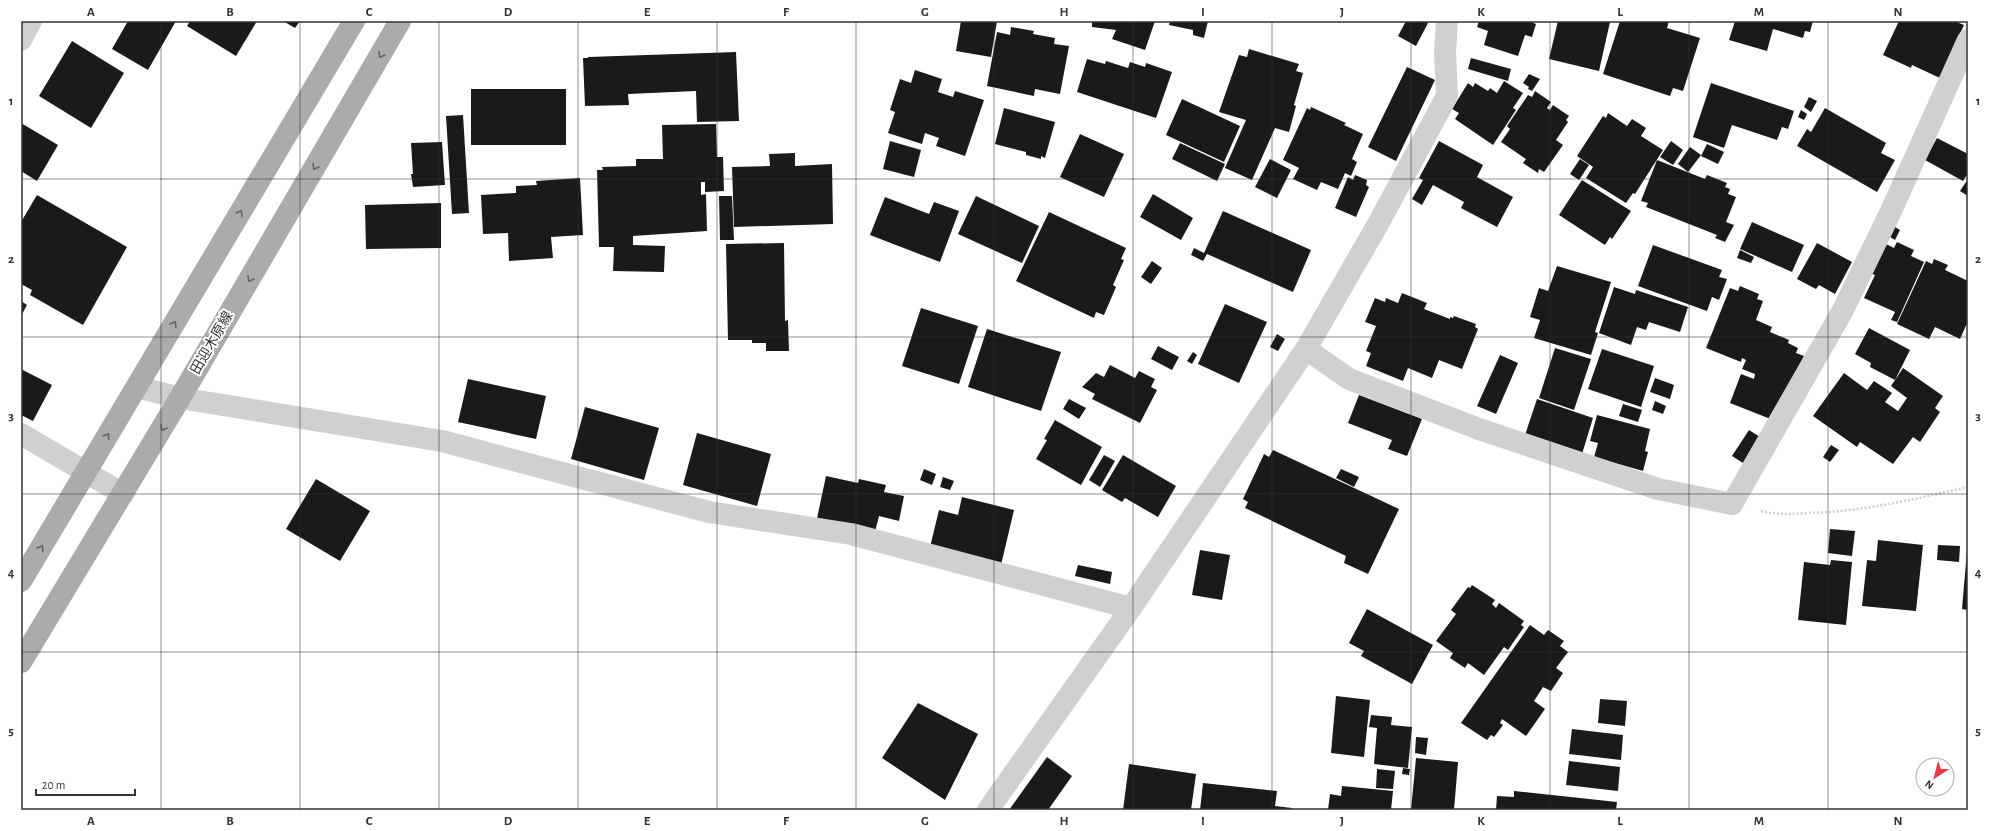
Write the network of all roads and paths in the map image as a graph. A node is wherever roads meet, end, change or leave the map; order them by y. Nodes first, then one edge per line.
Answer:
1 (31, 21) edge
2 (354, 21) edge
3 (400, 21) edge
4 (1447, 21) edge
5 (21, 40) edge
6 (1968, 40) edge
7 (1306, 348) junction
8 (137, 387) junction
9 (180, 398) junction
10 (21, 434) edge
11 (86, 471) junction
12 (1968, 487) edge
13 (123, 494) junction
14 (1732, 504) junction
15 (21, 581) edge
16 (1131, 608) junction
17 (21, 662) edge
18 (988, 810) edge

1 - 5 street
8 -> 2 main road
3 -> 9 main road, 田迎木原線
4 - 7 street
6 - 14 street
7 - 14 street
7 - 16 street
8 - 9 street
11 -> 8 main road
9 -> 13 main road, 田迎木原線
9 - 16 street
10 - 11 street
11 - 13 street
15 -> 11 main road
12 - 14 path
13 - 17 main road, 田迎木原線
16 - 18 street

